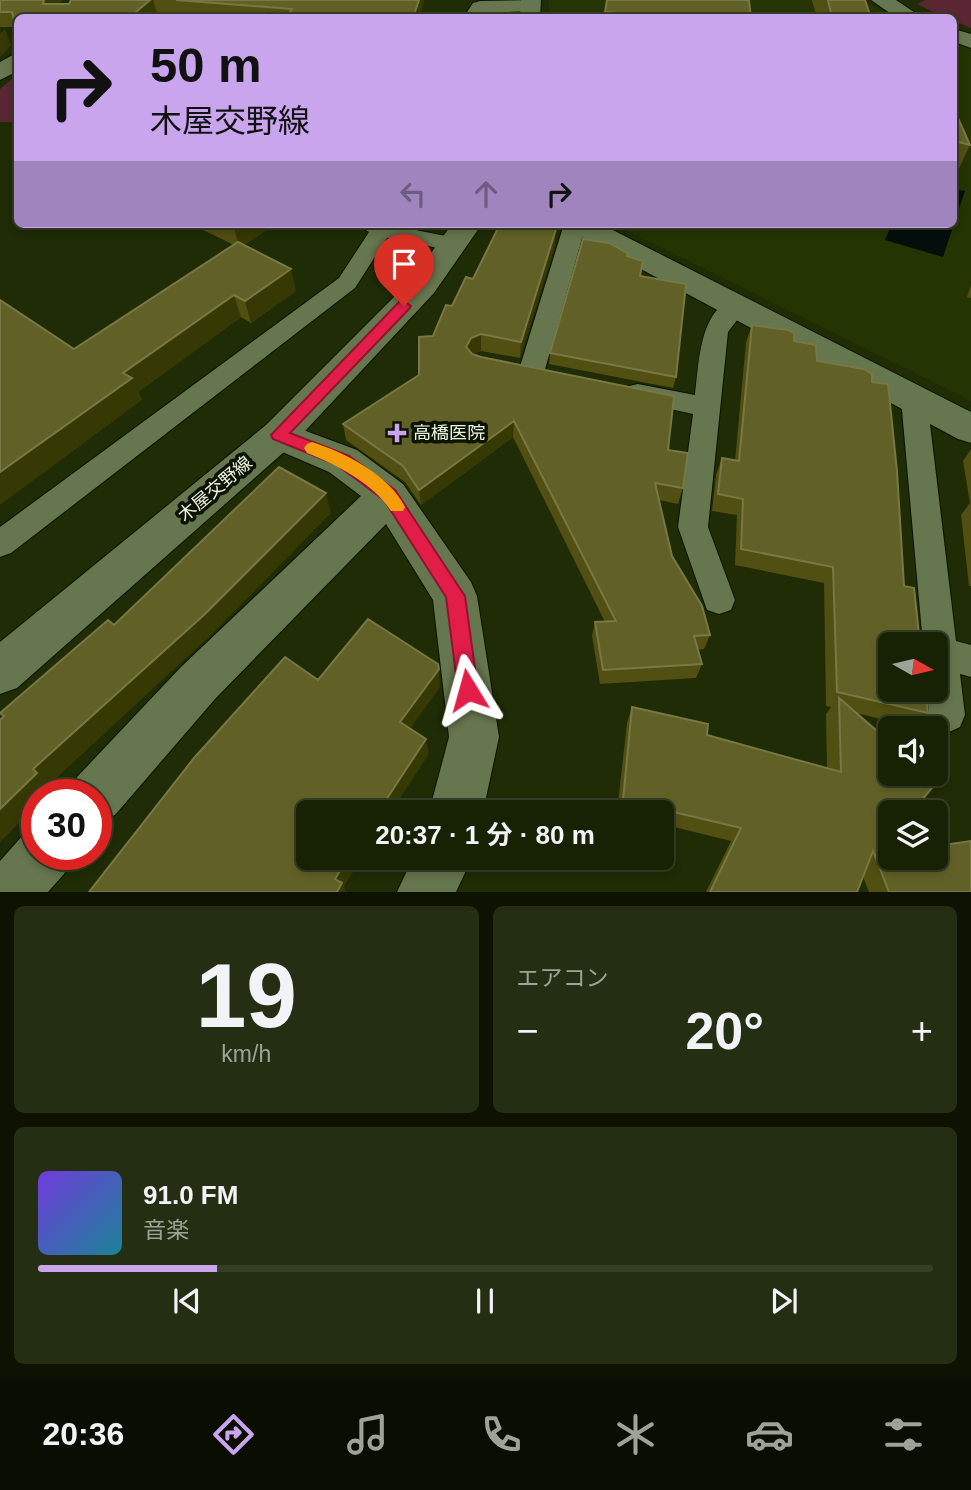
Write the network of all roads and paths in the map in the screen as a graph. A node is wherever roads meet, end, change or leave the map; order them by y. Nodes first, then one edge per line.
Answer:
1 (889, 1) edge
2 (530, 7) edge
3 (476, 14) edge
4 (907, 14) edge
5 (14, 62) edge
6 (0, 73) edge
7 (374, 228) edge
8 (386, 228) edge
9 (574, 228) edge
10 (584, 228) edge
11 (460, 234) edge
12 (736, 306) junction
13 (558, 378) edge
14 (612, 388) edge
15 (914, 399) junction
16 (708, 407) junction
17 (971, 429) edge
18 (279, 435) junction
19 (390, 495) junction
20 (0, 544) edge
21 (719, 600) dead end
22 (956, 657) edge
23 (0, 672) edge
24 (947, 715) dead end
25 (111, 779) edge
26 (459, 800) edge
27 (29, 870) edge
28 (437, 870) edge
29 (10, 891) edge
30 (425, 891) edge

1 - 4 street
2 - 3 street
5 - 6 street
7 - 20 lane
8 - 11 lane
9 - 13 lane
10 - 12 street
11 - 18 street, 木屋交野線
12 - 15 street
12 - 16 lane
14 - 16 lane
15 - 17 street
15 - 22 lane
16 - 21 lane
18 - 19 street
18 - 23 street, 木屋交野線
19 - 25 street
19 - 26 street
22 - 24 lane
27 - 29 street
28 - 30 street

